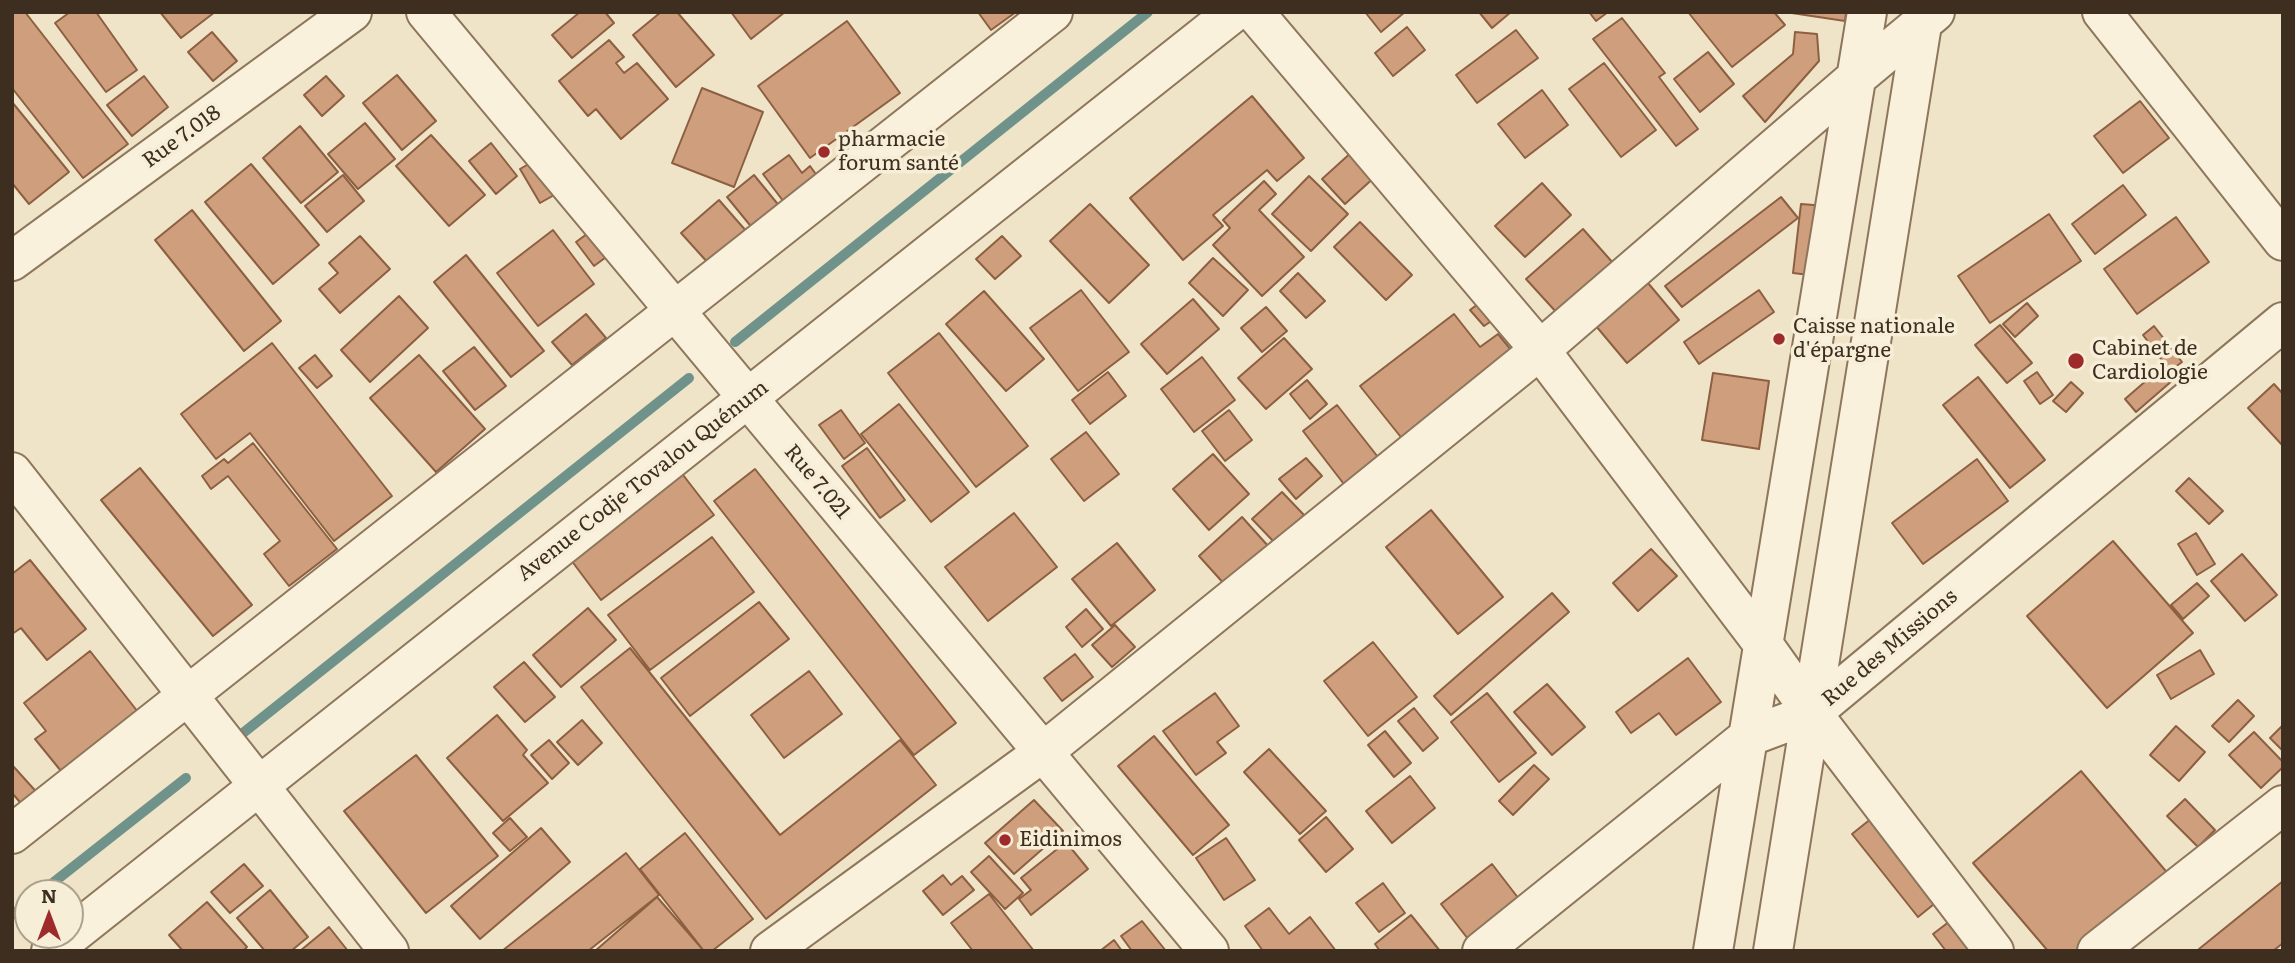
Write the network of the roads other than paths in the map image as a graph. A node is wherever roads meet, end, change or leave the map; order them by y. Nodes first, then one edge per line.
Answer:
1 (352, 12) edge
2 (426, 12) edge
3 (1053, 12) edge
4 (1234, 12) edge
5 (1254, 12) edge
6 (1867, 12) edge
7 (2102, 12) edge
8 (1928, 15) edge
9 (1857, 77) junction
10 (2283, 241) edge
11 (12, 261) edge
12 (675, 310) junction
13 (2283, 322) edge
14 (1540, 350) junction
15 (748, 398) junction
16 (12, 472) edge
17 (1763, 644) junction
18 (188, 695) junction
19 (1812, 713) junction
20 (1748, 737) junction
21 (1042, 753) junction
22 (259, 786) junction
23 (2283, 805) edge
24 (12, 834) edge
25 (51, 951) edge
26 (388, 951) edge
27 (771, 951) edge
28 (1209, 951) edge
29 (1482, 951) edge
30 (1713, 951) edge
31 (1773, 951) edge
32 (1994, 951) edge
33 (2097, 951) edge

1 - 11 street, Rue 7.018
2 - 12 street, Rue 7.021
3 - 12 street
4 - 15 street, Avenue Codje Tovalou Quénum
5 - 14 street
6 - 9 street
7 - 10 street
8 - 9 street
8 - 19 street
9 - 14 street
9 - 17 street
12 - 15 street, Rue 7.021
12 - 18 street
13 - 19 street, Rue des Missions
14 - 17 street
14 - 21 street
15 - 21 street, Rue 7.021
15 - 22 street, Avenue Codje Tovalou Quénum
16 - 18 street
17 - 19 street
17 - 20 street
18 - 22 street
18 - 24 street
19 - 20 street, Rue des Missions
19 - 31 street
19 - 32 street
20 - 29 street, Rue des Missions
20 - 30 street
21 - 27 street
21 - 28 street, Rue 7.021
22 - 25 street, Avenue Codje Tovalou Quénum
22 - 26 street
23 - 33 street

